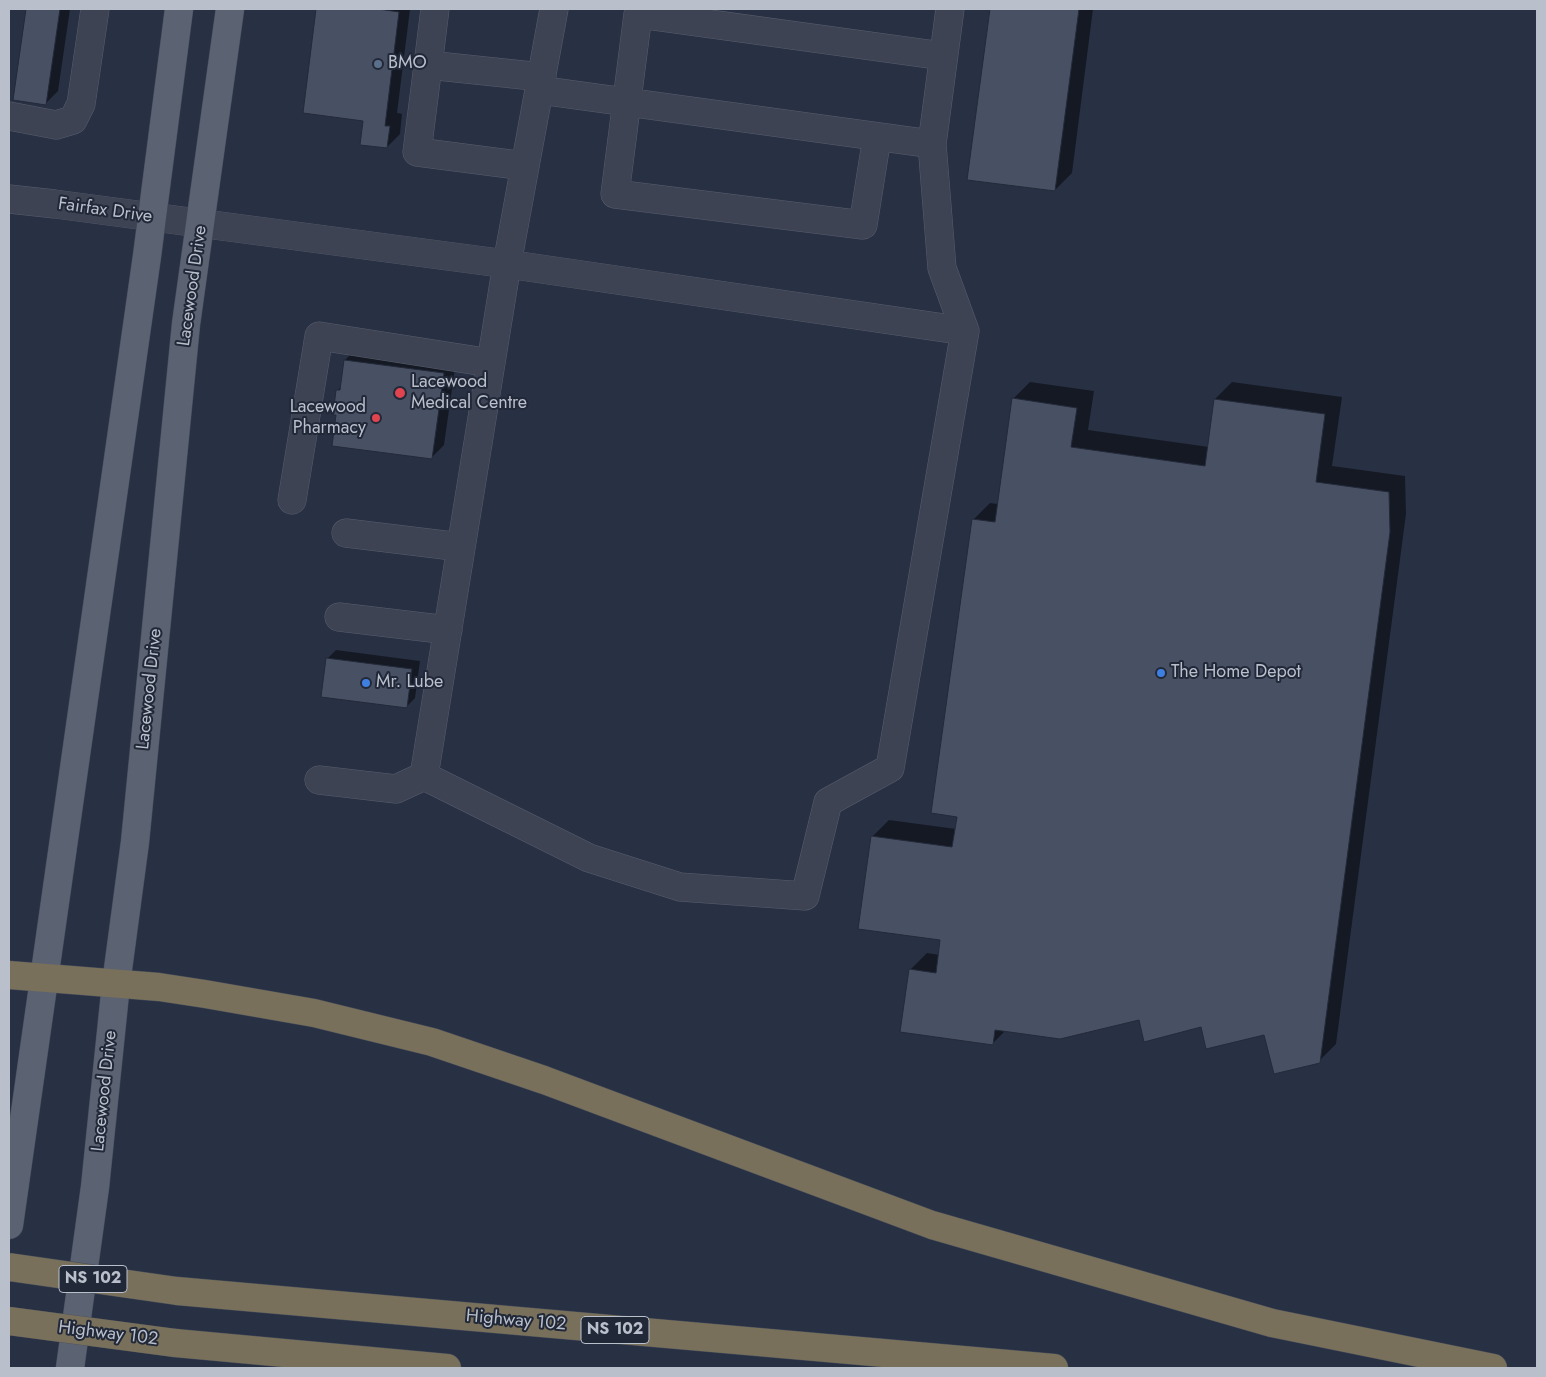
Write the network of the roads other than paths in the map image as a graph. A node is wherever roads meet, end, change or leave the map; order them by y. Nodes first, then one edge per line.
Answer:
1 (95, 9) edge
2 (179, 9) edge
3 (230, 9) edge
4 (435, 9) edge
5 (554, 9) edge
6 (950, 9) edge
7 (686, 15) edge
8 (943, 56) junction
9 (428, 64) junction
10 (541, 84) junction
11 (626, 102) junction
12 (9, 116) edge
13 (877, 137) junction
14 (932, 144) junction
15 (526, 166) junction
16 (9, 199) edge
17 (152, 217) junction
18 (201, 224) junction
19 (507, 264) junction
20 (965, 331) junction
21 (491, 363) junction
22 (292, 500) dead end
23 (346, 533) dead end
24 (461, 547) junction
25 (339, 617) dead end
26 (448, 630) junction
27 (424, 776) junction
28 (319, 780) dead end
29 (9, 975) edge
30 (43, 977) junction
31 (116, 984) junction
32 (9, 1225) edge
33 (9, 1267) edge
34 (9, 1321) edge
35 (70, 1368) edge
36 (447, 1368) edge
37 (1054, 1368) edge
38 (1493, 1368) edge

1 - 12 street
2 - 17 main road
3 - 18 main road, Lacewood Drive
4 - 9 street
5 - 10 street
6 - 8 street
7 - 8 street
7 - 11 street
8 - 14 street
9 - 10 street
9 - 15 street
10 - 11 street
10 - 15 street
11 - 13 street
11 - 13 street
13 - 14 street
14 - 20 street
15 - 19 street
16 - 17 street, Fairfax Drive
17 - 18 street, Fairfax Drive
17 - 30 main road
18 - 19 street, Fairfax Drive
18 - 31 main road, Lacewood Drive
19 - 20 street, Fairfax Drive
19 - 21 street
20 - 27 street
21 - 22 street
21 - 24 street
23 - 24 street
24 - 26 street
25 - 26 street
26 - 27 street
27 - 28 street
29 - 30 highway
30 - 31 highway
30 - 32 main road
31 - 35 main road, Lacewood Drive
31 - 38 highway
33 - 37 highway, Highway 102 / NS 102, bridge
34 - 36 highway, Highway 102, bridge

